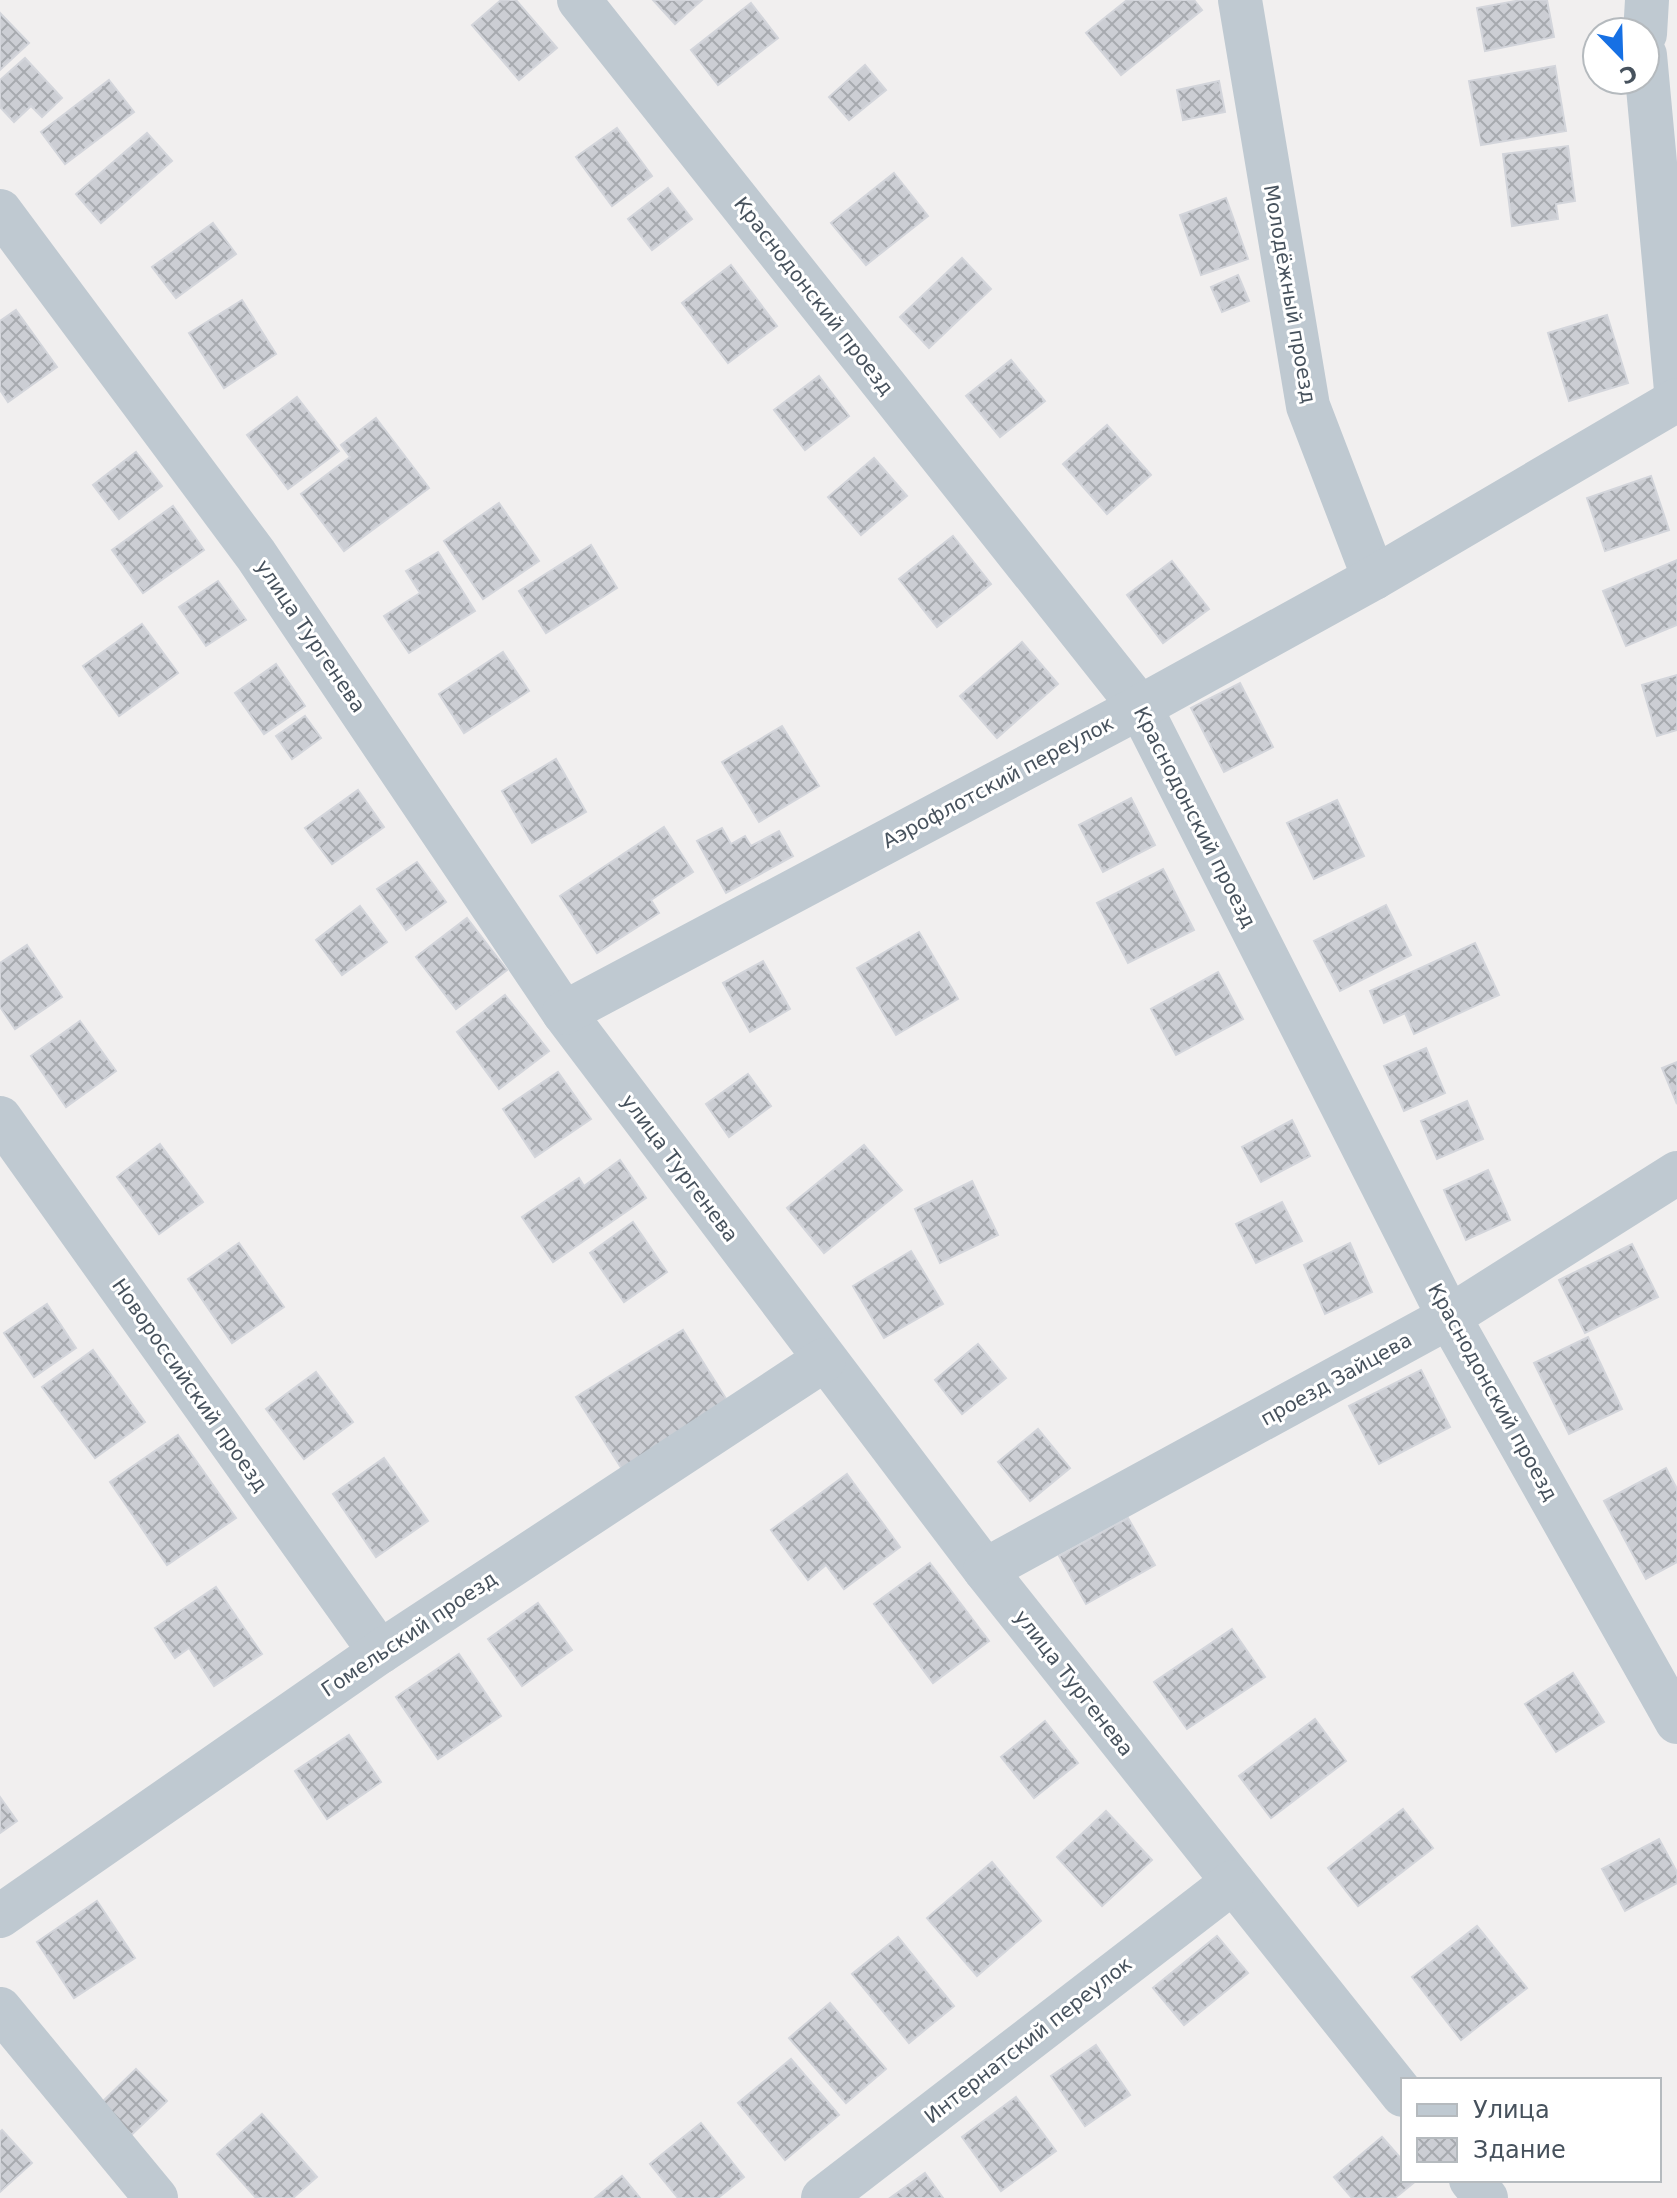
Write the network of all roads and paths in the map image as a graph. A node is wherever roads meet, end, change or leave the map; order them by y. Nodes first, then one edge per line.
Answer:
1 (579, 0) edge
2 (1240, 0) edge
3 (1649, 96) edge
4 (0, 211) edge
5 (1677, 401) edge
6 (1374, 578) junction
7 (1140, 707) junction
8 (564, 1013) junction
9 (0, 1118) edge
10 (1677, 1173) edge
11 (1449, 1317) junction
12 (824, 1360) junction
13 (985, 1570) junction
14 (380, 1652) junction
15 (1677, 1722) edge
16 (1233, 1882) junction
17 (0, 1916) edge
18 (0, 2009) edge
19 (1401, 2092) edge
20 (1473, 2182) edge
21 (156, 2198) edge
22 (823, 2198) edge
23 (1486, 2198) edge

1 - 7 street, Краснодонский проезд
2 - 6 street, Молодёжный проезд
3 - 5 street
4 - 8 street, улица Тургенева
5 - 6 street, Аэрофлотский переулок
6 - 7 street, Аэрофлотский переулок
7 - 8 street, Аэрофлотский переулок
7 - 11 street, Краснодонский проезд
8 - 12 street, улица Тургенева
9 - 14 street, Новороссийский проезд
10 - 11 street, проезд Зайцева
11 - 13 street, проезд Зайцева
11 - 15 street, Краснодонский проезд
12 - 13 street, улица Тургенева
12 - 14 street, Гомельский проезд
13 - 16 street, улица Тургенева
14 - 17 street, Гомельский проезд
16 - 19 street, улица Тургенева
16 - 22 street, Интернатский переулок
18 - 21 street
20 - 23 street

